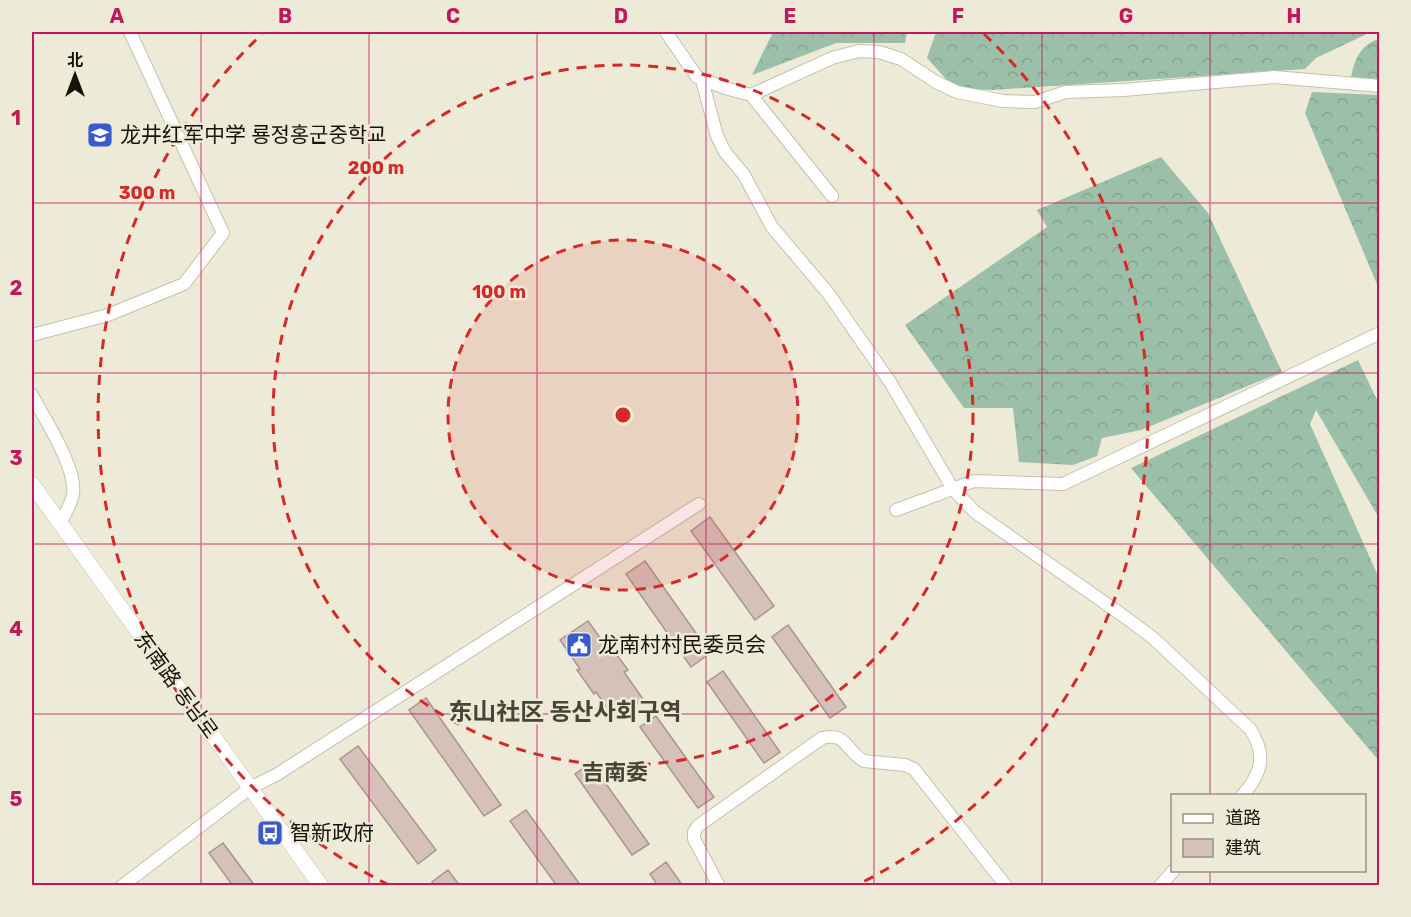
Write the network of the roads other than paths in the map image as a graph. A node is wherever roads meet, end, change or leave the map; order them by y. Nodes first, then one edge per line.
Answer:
1 (130, 32) edge
2 (666, 32) edge
3 (702, 80) junction
4 (1380, 86) edge
5 (751, 94) junction
6 (832, 196) dead end
7 (1380, 333) edge
8 (32, 335) edge
9 (32, 395) edge
10 (32, 484) edge
11 (953, 489) junction
12 (699, 504) dead end
13 (896, 510) dead end
14 (60, 524) junction
15 (250, 788) junction
16 (1243, 794) edge
17 (1172, 872) edge
18 (122, 885) edge
19 (321, 885) edge
20 (719, 885) edge
21 (1006, 885) edge
22 (1160, 885) edge

1 - 8 street
2 - 3 street
3 - 5 street
3 - 11 street
4 - 5 street
5 - 6 street
7 - 11 street
9 - 14 street
10 - 14 main road, 东南路 동남로
11 - 13 street
11 - 16 street
12 - 15 street
14 - 15 main road, 东南路 동남로
15 - 18 street
15 - 19 main road, 东南路 동남로
17 - 22 street
20 - 21 street

